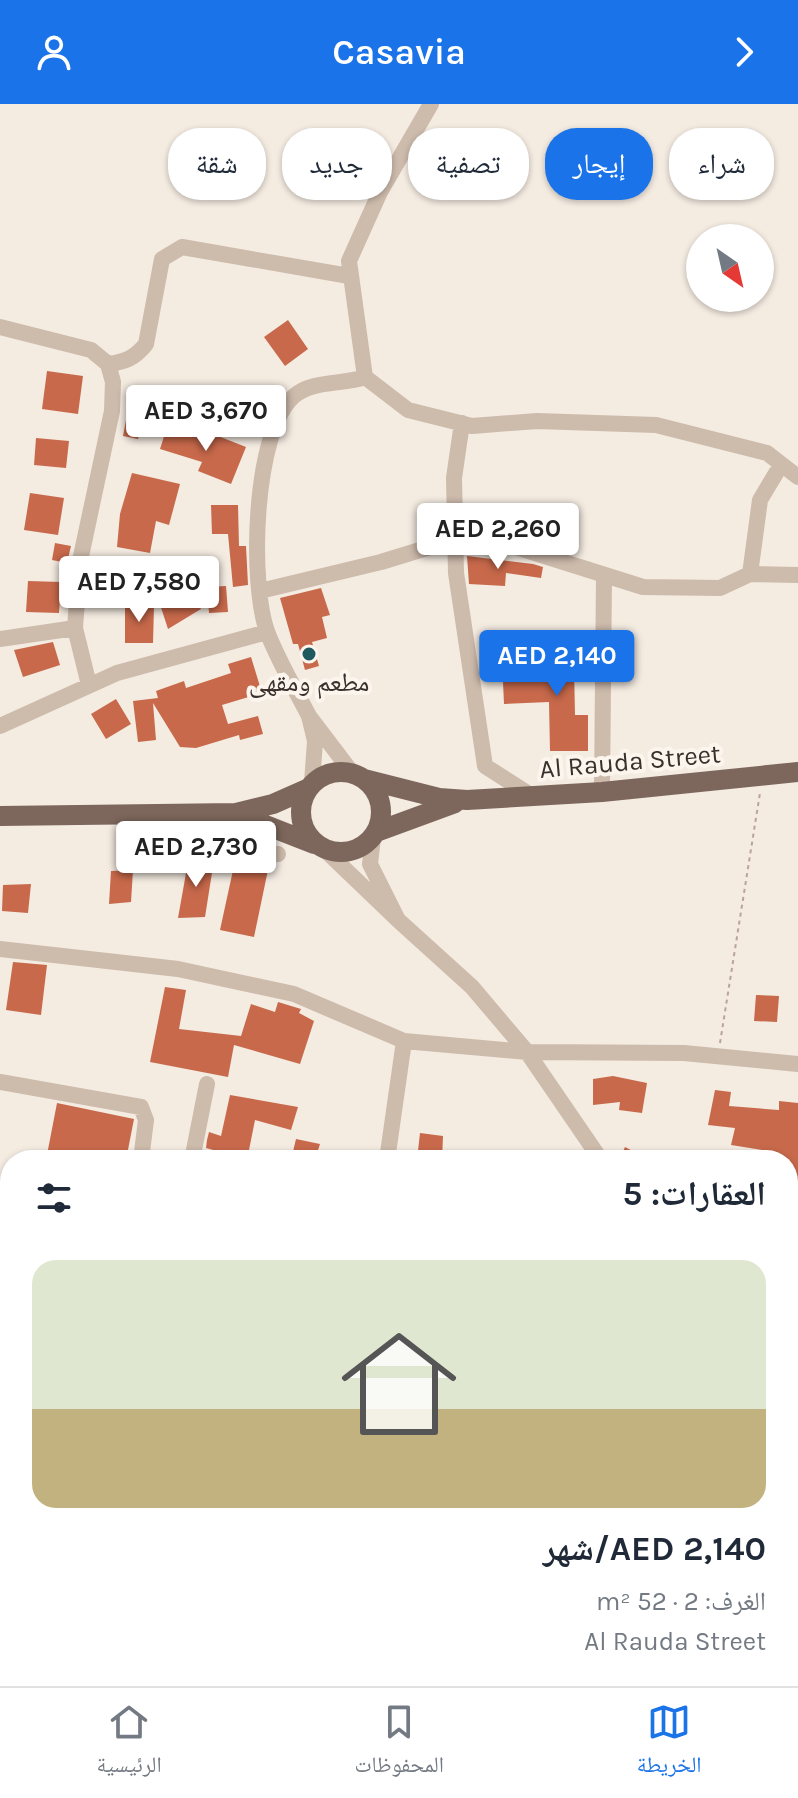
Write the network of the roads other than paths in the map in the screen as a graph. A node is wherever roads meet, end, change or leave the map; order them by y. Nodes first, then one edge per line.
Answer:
1 (431, 104) edge
2 (349, 276) junction
3 (0, 327) edge
4 (108, 364) junction
5 (365, 377) junction
6 (462, 423) junction
7 (781, 465) junction
8 (798, 477) edge
9 (456, 539) junction
10 (750, 574) junction
11 (798, 575) edge
12 (604, 576) junction
13 (260, 591) junction
14 (75, 628) junction
15 (267, 632) junction
16 (0, 639) edge
17 (89, 685) junction
18 (309, 716) junction
19 (0, 726) edge
20 (798, 772) edge
21 (358, 776) junction
22 (310, 786) junction
23 (602, 792) junction
24 (532, 796) junction
25 (467, 800) junction
26 (236, 813) junction
27 (0, 816) edge
28 (182, 816) junction
29 (375, 834) junction
30 (320, 847) junction
31 (278, 854) dead end
32 (398, 920) junction
33 (0, 949) edge
34 (404, 1041) junction
35 (527, 1052) junction
36 (798, 1064) edge
37 (0, 1082) edge
38 (207, 1084) dead end
39 (142, 1150) edge
40 (194, 1150) edge
41 (388, 1150) edge
42 (594, 1150) edge

1 - 2 street
2 - 4 street
2 - 5 street
3 - 4 street
4 - 14 street
5 - 6 street
5 - 13 street
6 - 7 street
6 - 9 street
7 - 8 street
7 - 10 street
9 - 12 street
9 - 13 street
9 - 24 street
10 - 11 street
10 - 12 street
12 - 23 street
13 - 15 street
14 - 16 street
14 - 17 street
15 - 17 street
15 - 18 street
17 - 19 street
18 - 21 street
18 - 22 street
20 - 23 main road, Al Rauda Street
21 - 22 main road
21 - 25 main road, Al Rauda Street
21 - 29 main road
22 - 26 main road
22 - 30 main road
23 - 24 main road, Al Rauda Street
24 - 25 main road, Al Rauda Street
25 - 29 main road, Al Rauda Street
26 - 28 main road
26 - 30 main road
27 - 28 main road
28 - 31 street
29 - 30 main road
29 - 32 street
30 - 32 street
32 - 35 street
33 - 34 street
34 - 35 street
34 - 41 street
35 - 36 street
35 - 42 street
37 - 39 street
38 - 40 street

